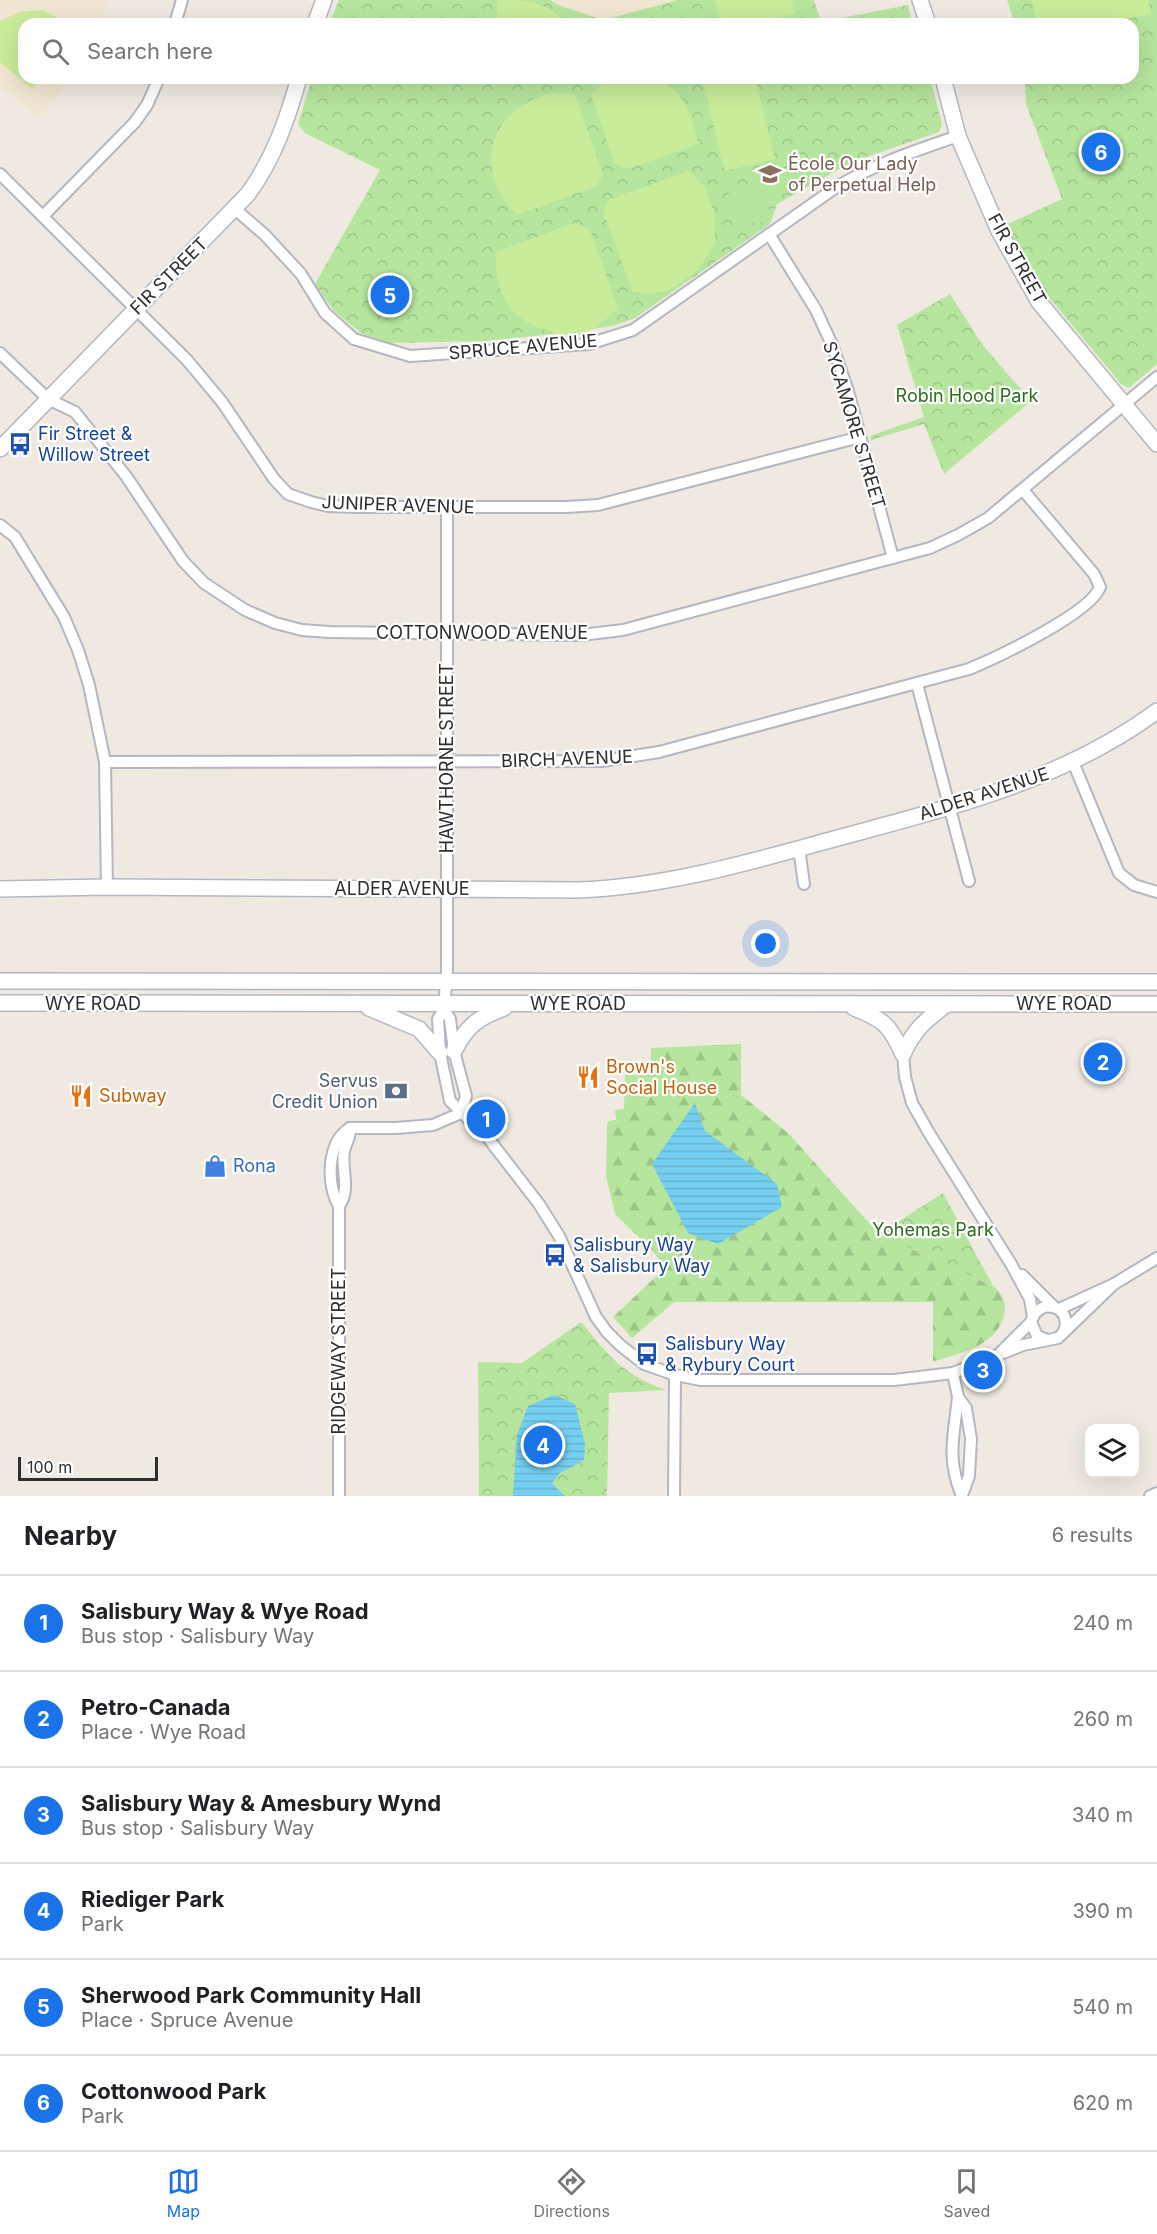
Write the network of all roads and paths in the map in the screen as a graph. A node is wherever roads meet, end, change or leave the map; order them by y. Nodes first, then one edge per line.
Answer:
1 (182, 0) edge
2 (324, 0) edge
3 (920, 0) edge
4 (177, 18) edge
5 (317, 18) edge
6 (926, 18) edge
7 (156, 84) edge
8 (297, 84) edge
9 (945, 84) edge
10 (958, 136) junction
11 (0, 174) edge
12 (235, 209) junction
13 (43, 216) junction
14 (769, 234) junction
15 (137, 309) junction
16 (0, 353) edge
17 (1157, 377) edge
18 (48, 399) junction
19 (1123, 405) junction
20 (860, 437) junction
21 (1157, 444) edge
22 (0, 449) edge
23 (1023, 490) junction
24 (447, 507) junction
25 (0, 525) edge
26 (893, 558) junction
27 (448, 634) junction
28 (917, 684) junction
29 (1157, 711) edge
30 (105, 762) junction
31 (447, 762) junction
32 (1073, 762) junction
33 (950, 807) junction
34 (799, 848) junction
35 (969, 881) dead end
36 (804, 885) dead end
37 (106, 887) junction
38 (0, 889) edge
39 (448, 890) junction
40 (1157, 892) edge
41 (0, 981) edge
42 (447, 981) junction
43 (1157, 982) edge
44 (358, 1003) junction
45 (0, 1004) edge
46 (845, 1004) junction
47 (947, 1004) junction
48 (513, 1005) junction
49 (1157, 1005) edge
50 (445, 1007) junction
51 (447, 1052) junction
52 (903, 1054) junction
53 (461, 1113) junction
54 (1157, 1258) edge
55 (1011, 1264) junction
56 (1114, 1284) junction
57 (1056, 1308) junction
58 (1032, 1320) junction
59 (1063, 1334) junction
60 (1047, 1340) junction
61 (997, 1356) junction
62 (952, 1373) junction
63 (675, 1375) junction
64 (958, 1397) junction
65 (1157, 1493) edge
66 (339, 1496) edge
67 (674, 1496) edge
68 (962, 1496) edge
69 (1150, 1496) edge

1 - 4 street
2 - 5 main road
3 - 6 main road
7 - 13 street
8 - 12 main road, FIR STREET
9 - 10 main road, FIR STREET
10 - 14 street, SPRUCE AVENUE
10 - 19 main road, FIR STREET
11 - 13 street, JUNIPER AVENUE
12 - 14 street, SPRUCE AVENUE
12 - 15 main road, FIR STREET
13 - 15 street, JUNIPER AVENUE
14 - 20 street, SYCAMORE STREET
15 - 18 main road, FIR STREET
15 - 24 street, JUNIPER AVENUE
16 - 18 street, COTTONWOOD AVENUE
17 - 19 street, COTTONWOOD AVENUE
18 - 22 main road, FIR STREET
18 - 27 street, COTTONWOOD AVENUE
19 - 21 main road, FIR STREET
19 - 23 street, COTTONWOOD AVENUE
20 - 24 street, JUNIPER AVENUE
20 - 26 street, SYCAMORE STREET
23 - 26 street, COTTONWOOD AVENUE
23 - 28 street, BIRCH AVENUE
24 - 27 street, HAWTHORNE STREET
25 - 30 street
26 - 27 street, COTTONWOOD AVENUE
27 - 31 street, HAWTHORNE STREET
28 - 31 street, BIRCH AVENUE
28 - 33 street
29 - 32 main road, ALDER AVENUE
30 - 31 street, BIRCH AVENUE
30 - 37 street
31 - 39 street, HAWTHORNE STREET
32 - 33 main road, ALDER AVENUE
32 - 40 street
33 - 34 main road, ALDER AVENUE
33 - 35 street
34 - 36 street
34 - 39 main road, ALDER AVENUE
37 - 38 main road, ALDER AVENUE
37 - 39 main road, ALDER AVENUE
39 - 42 street, HAWTHORNE STREET
41 - 42 main road, WYE ROAD
42 - 43 main road, WYE ROAD
42 - 50 street, HAWTHORNE STREET
44 - 45 main road, WYE ROAD
44 - 50 main road, WYE ROAD
44 - 51 main road
46 - 47 main road, WYE ROAD
46 - 48 main road, WYE ROAD
46 - 52 main road
47 - 49 main road, WYE ROAD
47 - 52 main road
48 - 50 main road, WYE ROAD
48 - 51 main road
50 - 51 street, HAWTHORNE STREET
51 - 53 street
51 - 53 street
52 - 55 street
53 - 63 street
53 - 66 street, RIDGEWAY STREET
54 - 56 street
55 - 57 street
55 - 58 street
56 - 57 street
56 - 59 street
57 - 58 street
57 - 59 street
58 - 60 street
58 - 61 street
59 - 60 street
60 - 61 street
61 - 62 street
62 - 63 street
62 - 64 street
63 - 67 street
64 - 68 street
64 - 68 street
65 - 69 street

